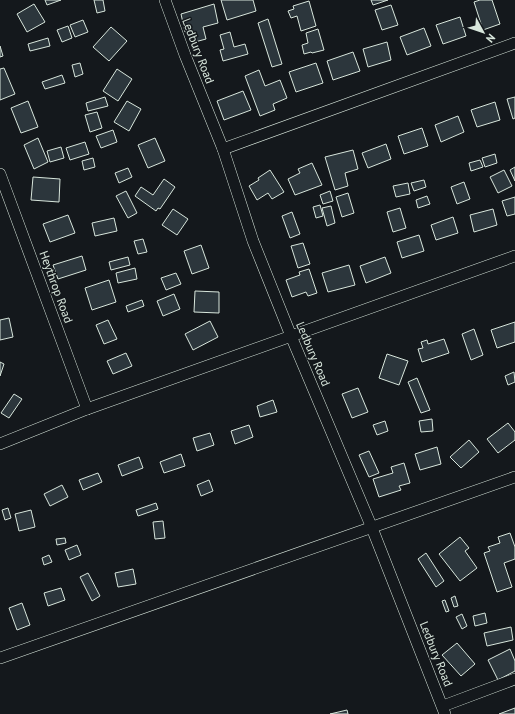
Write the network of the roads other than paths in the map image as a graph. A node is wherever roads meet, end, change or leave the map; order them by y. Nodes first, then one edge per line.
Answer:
1 (165, 0) edge
2 (515, 42) edge
3 (223, 149) junction
4 (0, 174) edge
5 (515, 256) edge
6 (292, 336) junction
7 (87, 409) junction
8 (0, 444) edge
9 (515, 477) edge
10 (372, 528) junction
11 (0, 658) edge
12 (515, 679) edge
13 (444, 710) edge

1 - 3 street, Ledbury Road
2 - 3 street
3 - 6 street, Ledbury Road
4 - 7 street, Heythrop Road
5 - 6 street
6 - 7 street
6 - 10 street, Ledbury Road
7 - 8 street
9 - 10 street
10 - 11 street
10 - 13 street, Ledbury Road
12 - 13 street

